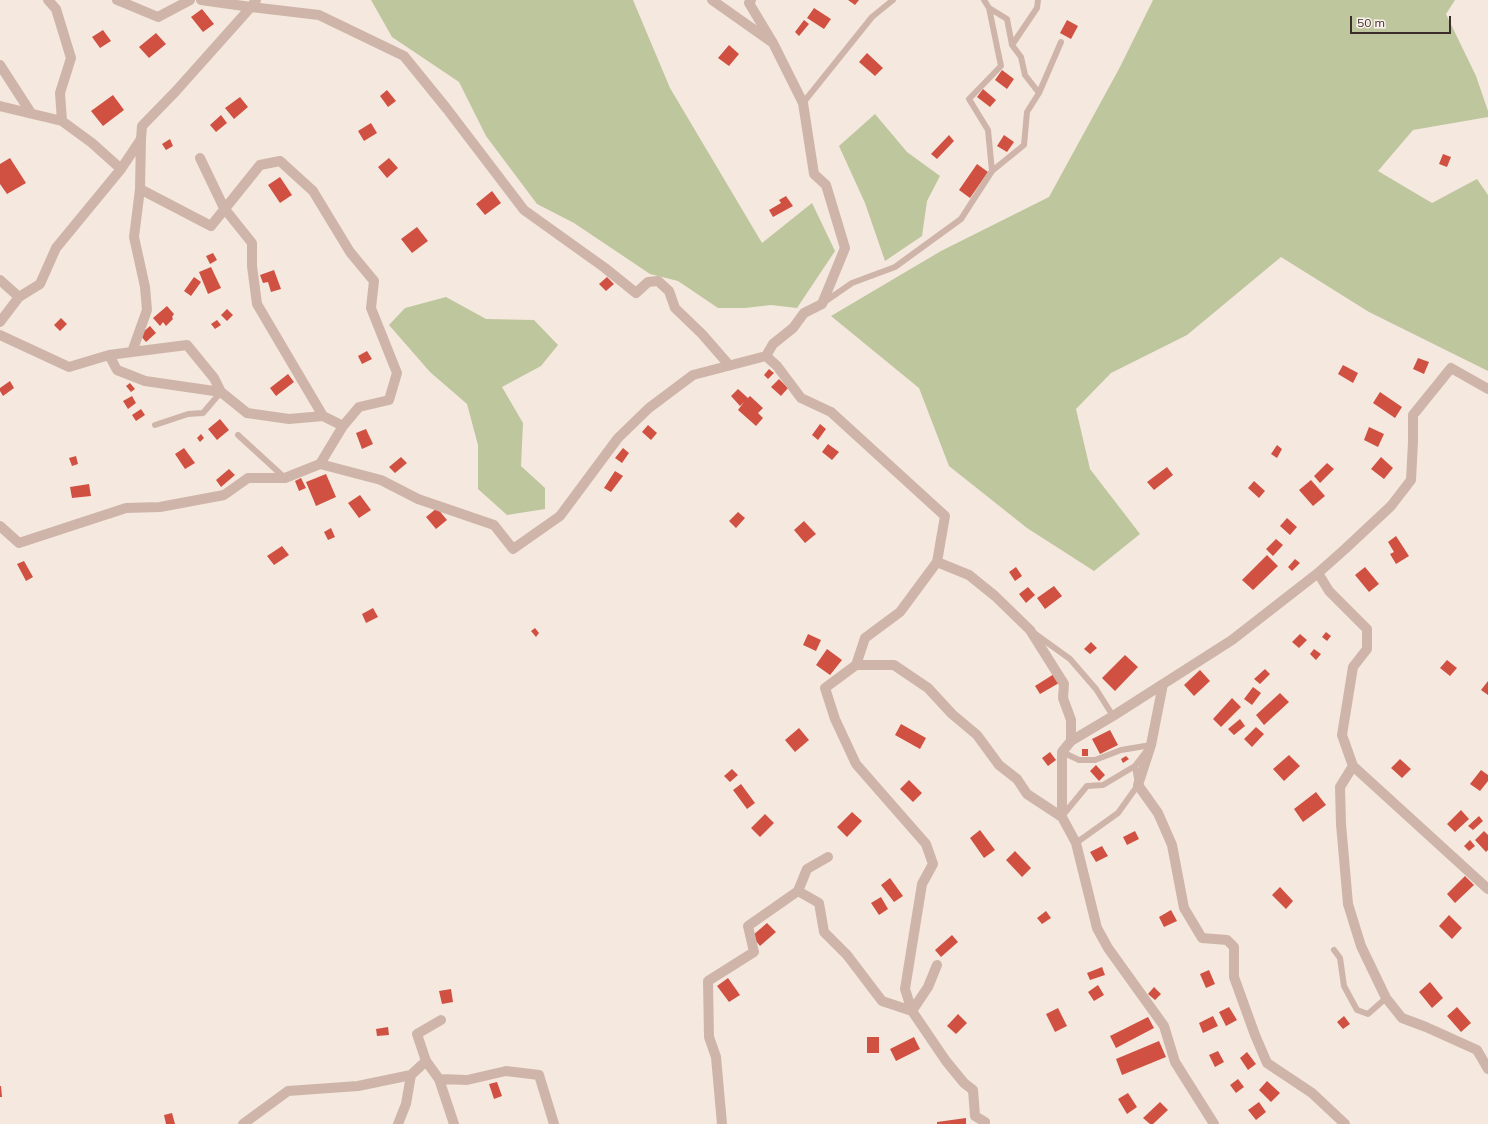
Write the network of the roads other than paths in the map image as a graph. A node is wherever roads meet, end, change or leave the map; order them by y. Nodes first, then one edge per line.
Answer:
1 (48, 0) edge
2 (117, 0) edge
3 (190, 0) edge
4 (201, 0) edge
5 (712, 0) edge
6 (751, 0) edge
7 (893, 0) edge
8 (984, 0) edge
9 (1038, 0) edge
10 (254, 4) edge
11 (989, 8) junction
12 (1061, 42) dead end
13 (773, 43) junction
14 (1012, 45) junction
15 (0, 65) edge
16 (1039, 93) junction
17 (803, 103) junction
18 (0, 106) edge
19 (31, 113) junction
20 (62, 121) junction
21 (140, 139) junction
22 (200, 158) dead end
23 (121, 169) junction
24 (992, 171) junction
25 (140, 189) junction
26 (224, 208) junction
27 (0, 280) edge
28 (19, 297) junction
29 (822, 304) junction
30 (0, 322) edge
31 (0, 335) edge
32 (132, 352) junction
33 (109, 355) junction
34 (766, 356) junction
35 (729, 365) junction
36 (1488, 389) edge
37 (221, 392) junction
38 (323, 416) junction
39 (156, 425) dead end
40 (343, 426) junction
41 (238, 435) dead end
42 (320, 464) junction
43 (285, 478) junction
44 (0, 526) edge
45 (937, 562) junction
46 (1318, 573) junction
47 (1030, 630) junction
48 (856, 665) junction
49 (1163, 684) junction
50 (1114, 716) junction
51 (1071, 741) junction
52 (1151, 745) junction
53 (1062, 752) junction
54 (1135, 766) junction
55 (1353, 766) junction
56 (1138, 785) junction
57 (1062, 817) junction
58 (1076, 843) junction
59 (828, 857) dead end
60 (1488, 889) edge
61 (798, 891) junction
62 (1334, 950) dead end
63 (937, 965) dead end
64 (1386, 998) junction
65 (912, 1011) junction
66 (441, 1020) dead end
67 (426, 1061) junction
68 (1488, 1069) edge
69 (411, 1076) junction
70 (439, 1079) junction
71 (243, 1124) edge
72 (398, 1124) edge
73 (454, 1124) edge
74 (554, 1124) edge
75 (722, 1124) edge
76 (984, 1124) edge
77 (1214, 1124) edge
78 (1345, 1124) edge

1 - 20 street
2 - 3 street
4 - 10 street
5 - 13 street
6 - 13 street
7 - 17 lane
8 - 11 lane
9 - 14 lane
10 - 21 street
10 - 35 street
11 - 14 lane
11 - 24 lane
12 - 16 lane
13 - 17 street
14 - 16 lane
15 - 19 street
16 - 24 lane
17 - 29 street
18 - 19 street
19 - 20 street
20 - 23 street
21 - 23 street
21 - 25 street
22 - 26 street
23 - 28 street
24 - 29 lane
25 - 26 street
25 - 32 street
26 - 38 street
26 - 40 street
27 - 28 street
28 - 30 street
29 - 34 street
31 - 33 street
32 - 33 street
32 - 37 street
33 - 37 street
34 - 35 street
34 - 45 street
35 - 42 street
36 - 46 street
37 - 38 street
37 - 39 lane
38 - 40 street
40 - 42 street
41 - 43 lane
42 - 43 street
43 - 44 street
45 - 47 street
45 - 48 street
46 - 49 street
46 - 55 street
47 - 50 lane
47 - 51 street
48 - 57 street
48 - 65 street
49 - 50 street
49 - 52 street
50 - 51 street
51 - 53 street
52 - 53 lane
52 - 54 lane
52 - 56 street
53 - 57 street
54 - 56 lane
54 - 57 lane
55 - 60 street
55 - 64 street
56 - 58 lane
56 - 78 street
57 - 58 street
58 - 77 street
59 - 61 street
61 - 65 street
61 - 75 street
62 - 64 lane
63 - 65 street
64 - 68 street
65 - 76 street
66 - 67 street
67 - 69 street
67 - 70 street
69 - 71 street
69 - 72 street
70 - 73 street
70 - 74 street

